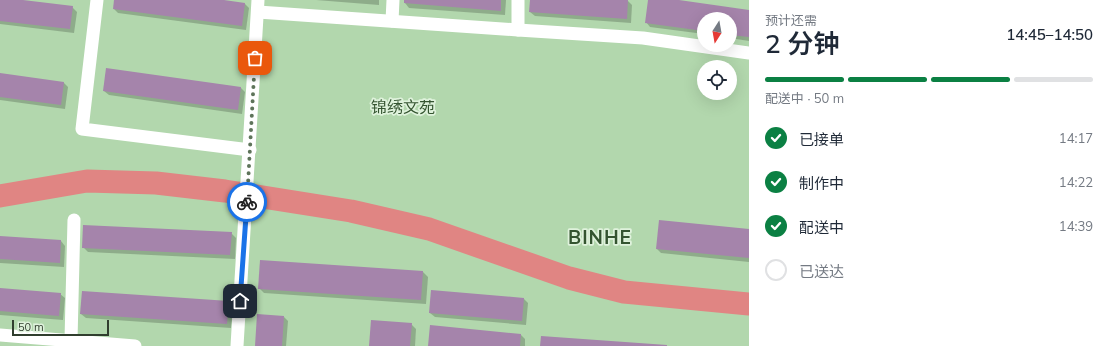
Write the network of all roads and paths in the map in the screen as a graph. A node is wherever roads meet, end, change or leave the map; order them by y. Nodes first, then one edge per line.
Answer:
1 (97, 0) edge
2 (393, 0) edge
3 (518, 0) edge
4 (258, 6) edge
5 (392, 21) junction
6 (518, 30) junction
7 (749, 53) edge
8 (250, 150) junction
9 (74, 220) dead end
10 (0, 335) edge
11 (71, 340) junction
12 (135, 346) edge
13 (237, 346) edge

1 - 8 street
2 - 5 street
3 - 6 street
4 - 5 street
4 - 8 street
5 - 6 street
6 - 7 street
8 - 13 street
9 - 11 street
10 - 11 street
11 - 12 street

